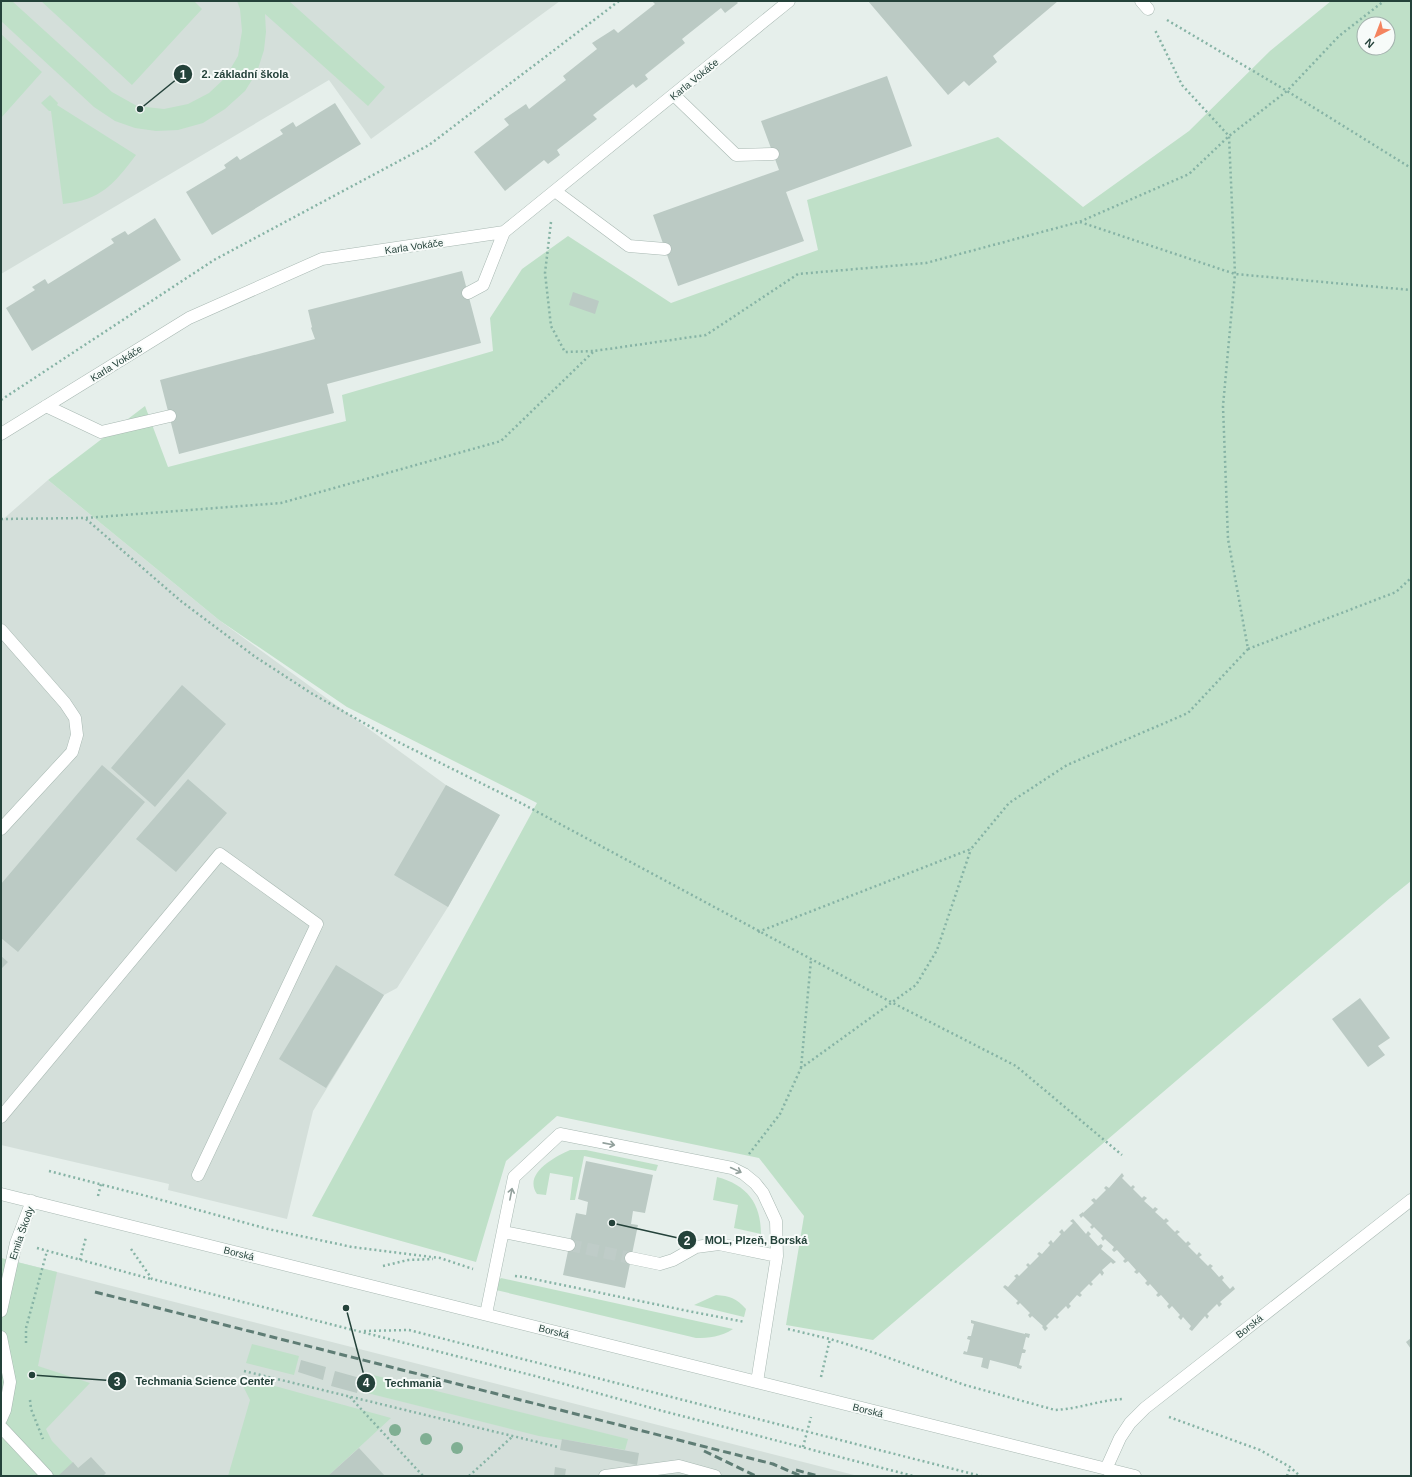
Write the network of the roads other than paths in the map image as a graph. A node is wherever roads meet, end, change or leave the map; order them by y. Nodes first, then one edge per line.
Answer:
1 (790, 1) edge
2 (674, 95) junction
3 (773, 154) dead end
4 (555, 191) junction
5 (504, 232) junction
6 (665, 249) dead end
7 (468, 293) dead end
8 (46, 406) junction
9 (170, 416) dead end
10 (1, 434) edge
11 (1, 630) edge
12 (1, 829) edge
13 (1, 1117) edge
14 (198, 1175) dead end
15 (1, 1194) edge
16 (1411, 1200) edge
17 (32, 1202) junction
18 (503, 1232) junction
19 (569, 1245) tunnel mouth
20 (777, 1256) junction
21 (631, 1258) tunnel mouth
22 (1, 1311) edge
23 (486, 1314) junction
24 (1, 1337) edge
25 (757, 1382) junction
26 (1, 1418) edge
27 (1, 1427) edge
28 (1106, 1469) junction
29 (47, 1476) edge
30 (605, 1476) edge
31 (715, 1476) edge
32 (1135, 1476) edge

1 - 2 street, Karla Vokáče
2 - 3 street
2 - 4 street, Karla Vokáče
4 - 5 street, Karla Vokáče
4 - 6 street
5 - 7 street
5 - 8 street, Karla Vokáče
8 - 9 street
8 - 10 street, Karla Vokáče
11 - 12 street
13 - 14 street
15 - 17 street, Borská
16 - 28 street, Borská
17 - 22 street, Emila Škody
17 - 23 street, Borská
18 - 19 street
18 -> 20 street
18 - 23 street
20 - 21 street
20 - 25 street
23 - 25 street, Borská
24 - 26 street
25 - 28 street, Borská
27 - 29 street
28 - 32 street, Borská
30 - 31 street

